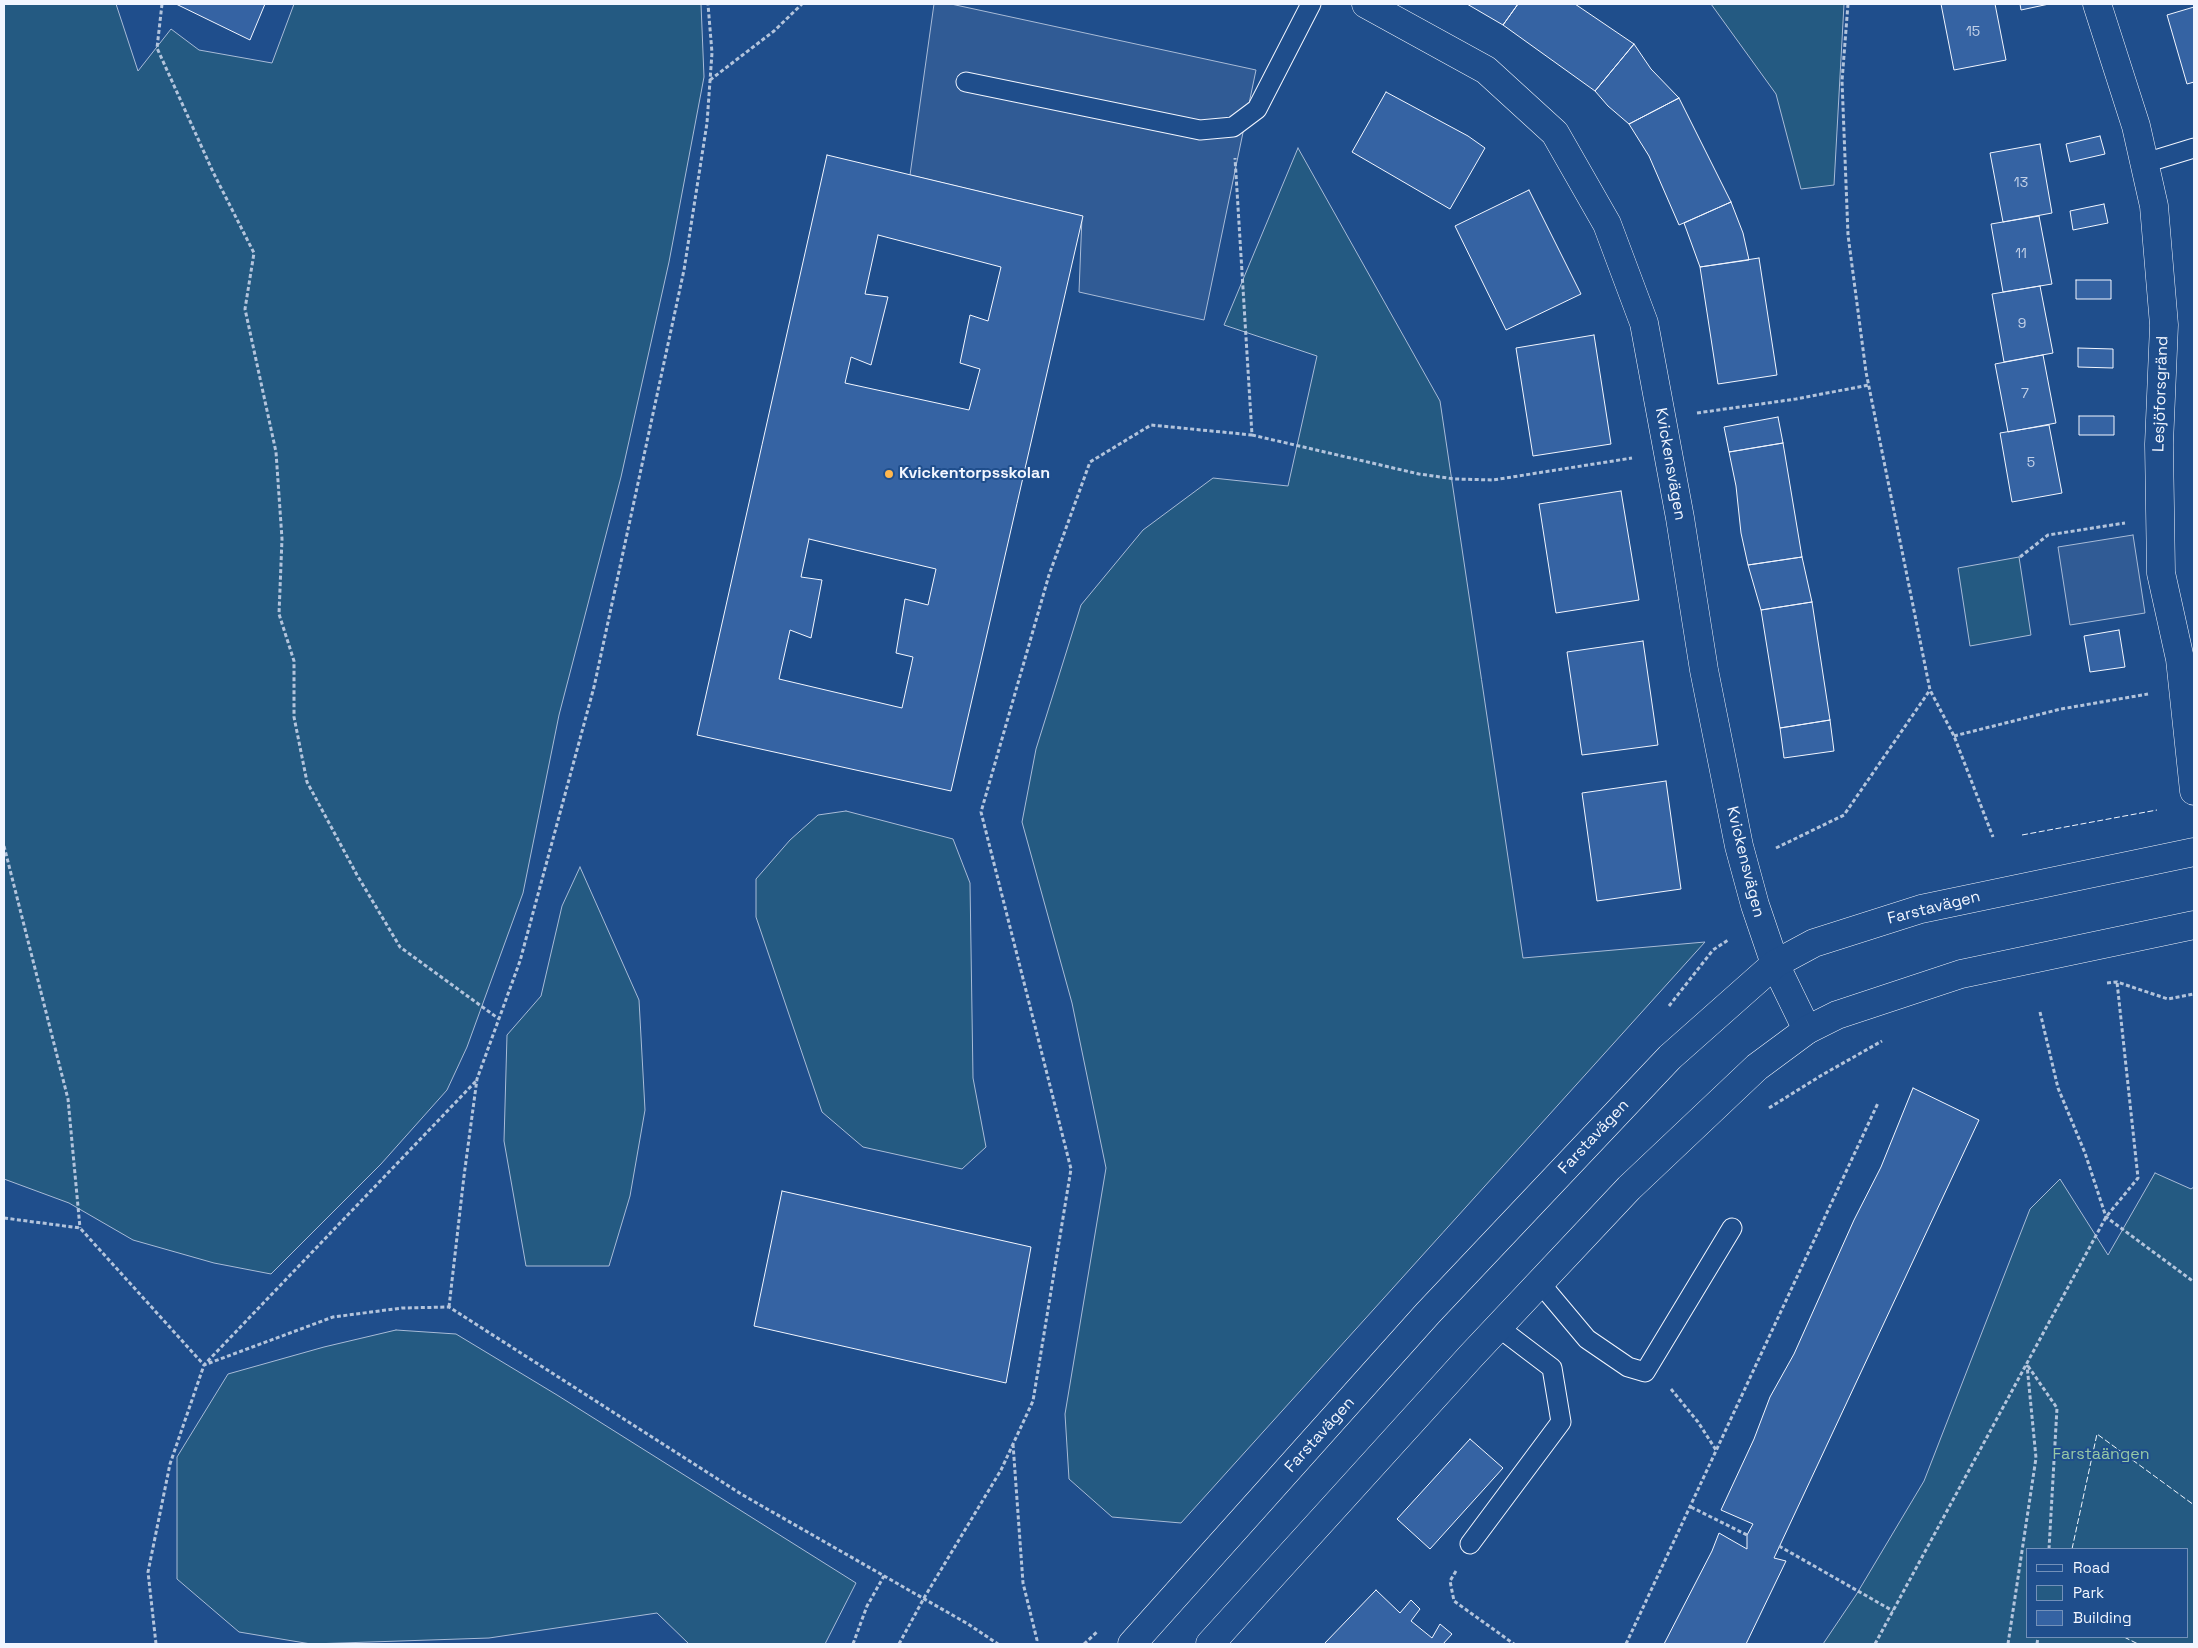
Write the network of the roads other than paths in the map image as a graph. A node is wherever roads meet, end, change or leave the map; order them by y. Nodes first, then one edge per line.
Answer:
1 (1311, 4) edge
2 (1366, 4) edge
3 (2097, 4) edge
4 (966, 82) dead end
5 (2194, 148) edge
6 (2144, 163) junction
7 (2188, 688) edge
8 (2194, 790) edge
9 (2194, 852) edge
10 (2194, 925) edge
11 (1775, 964) junction
12 (1807, 1030) junction
13 (1732, 1228) dead end
14 (1540, 1283) junction
15 (1498, 1327) junction
16 (1470, 1544) road end
17 (1132, 1644) edge
18 (1210, 1644) edge

1 - 4 lane
2 - 11 street, Kvickensvägen
3 - 6 street, Lesjöforsgränd
5 - 6 lane
6 - 7 street, Lesjöforsgränd
7 - 8 street, Lesjöforsgränd
9 - 11 street, Farstavägen
10 - 12 street
11 - 12 street, Kvickensvägen
11 - 17 street, Farstavägen
12 - 14 street
13 - 14 lane
14 - 15 street
15 - 16 lane
15 - 18 street

